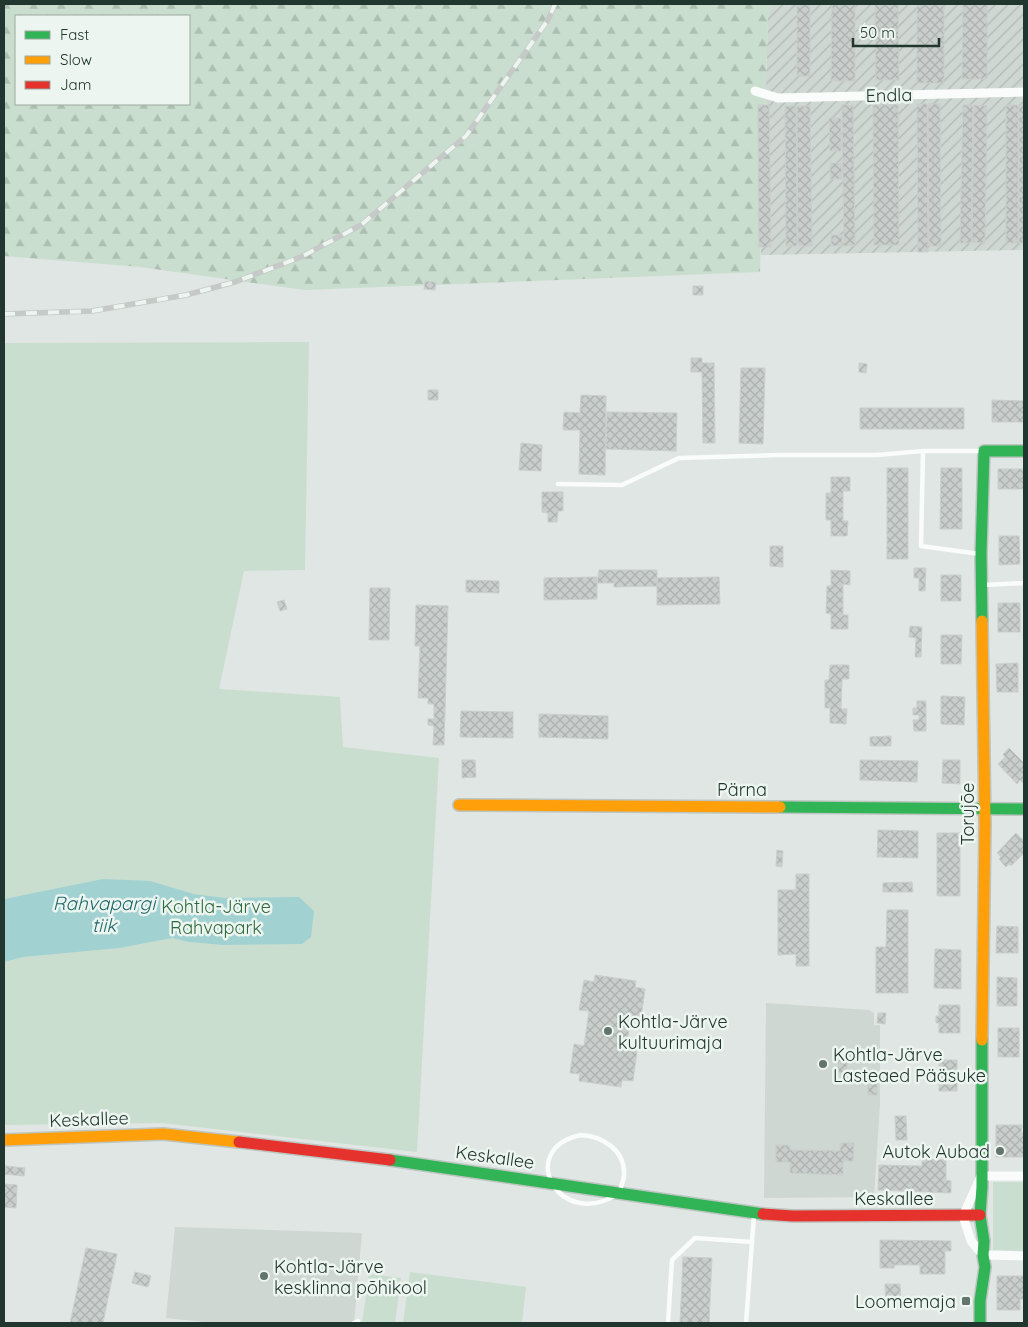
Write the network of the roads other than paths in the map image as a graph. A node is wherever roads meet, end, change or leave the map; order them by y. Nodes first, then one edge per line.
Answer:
1 (754, 91) dead end
2 (1024, 92) edge
3 (923, 451) junction
4 (984, 451) junction
5 (1024, 451) edge
6 (558, 484) dead end
7 (981, 554) junction
8 (1024, 583) edge
9 (981, 585) junction
10 (459, 805) dead end
11 (984, 809) junction
12 (1024, 809) edge
13 (4, 1140) edge
14 (981, 1176) junction
15 (1024, 1176) edge
16 (550, 1182) junction
17 (619, 1193) junction
18 (754, 1213) junction
19 (980, 1215) junction
20 (963, 1216) junction
21 (752, 1242) junction
22 (983, 1254) junction
23 (1024, 1256) edge
24 (668, 1323) edge
25 (746, 1323) edge
26 (980, 1323) edge

1 - 2 street, Endla
3 - 4 lane
3 - 6 lane
3 - 7 lane
4 - 5 street
4 - 7 street, Torujõe
7 - 9 street, Torujõe
8 - 9 lane
9 - 11 street, Torujõe
10 - 11 street, Pärna
11 - 12 street, Pärna
11 - 14 street, Torujõe
13 - 16 street, Keskallee
14 - 15 street
14 - 19 street, Torujõe
14 - 20 street, Torujõe
16 - 17 street, Keskallee
16 - 17 lane
17 - 18 street, Keskallee
18 - 20 street, Keskallee
18 - 21 lane
19 - 20 street, Keskallee
19 - 22 street, Torujõe
20 - 22 street
21 - 24 lane
21 - 25 lane
22 - 23 street
22 - 26 street, Torujõe

